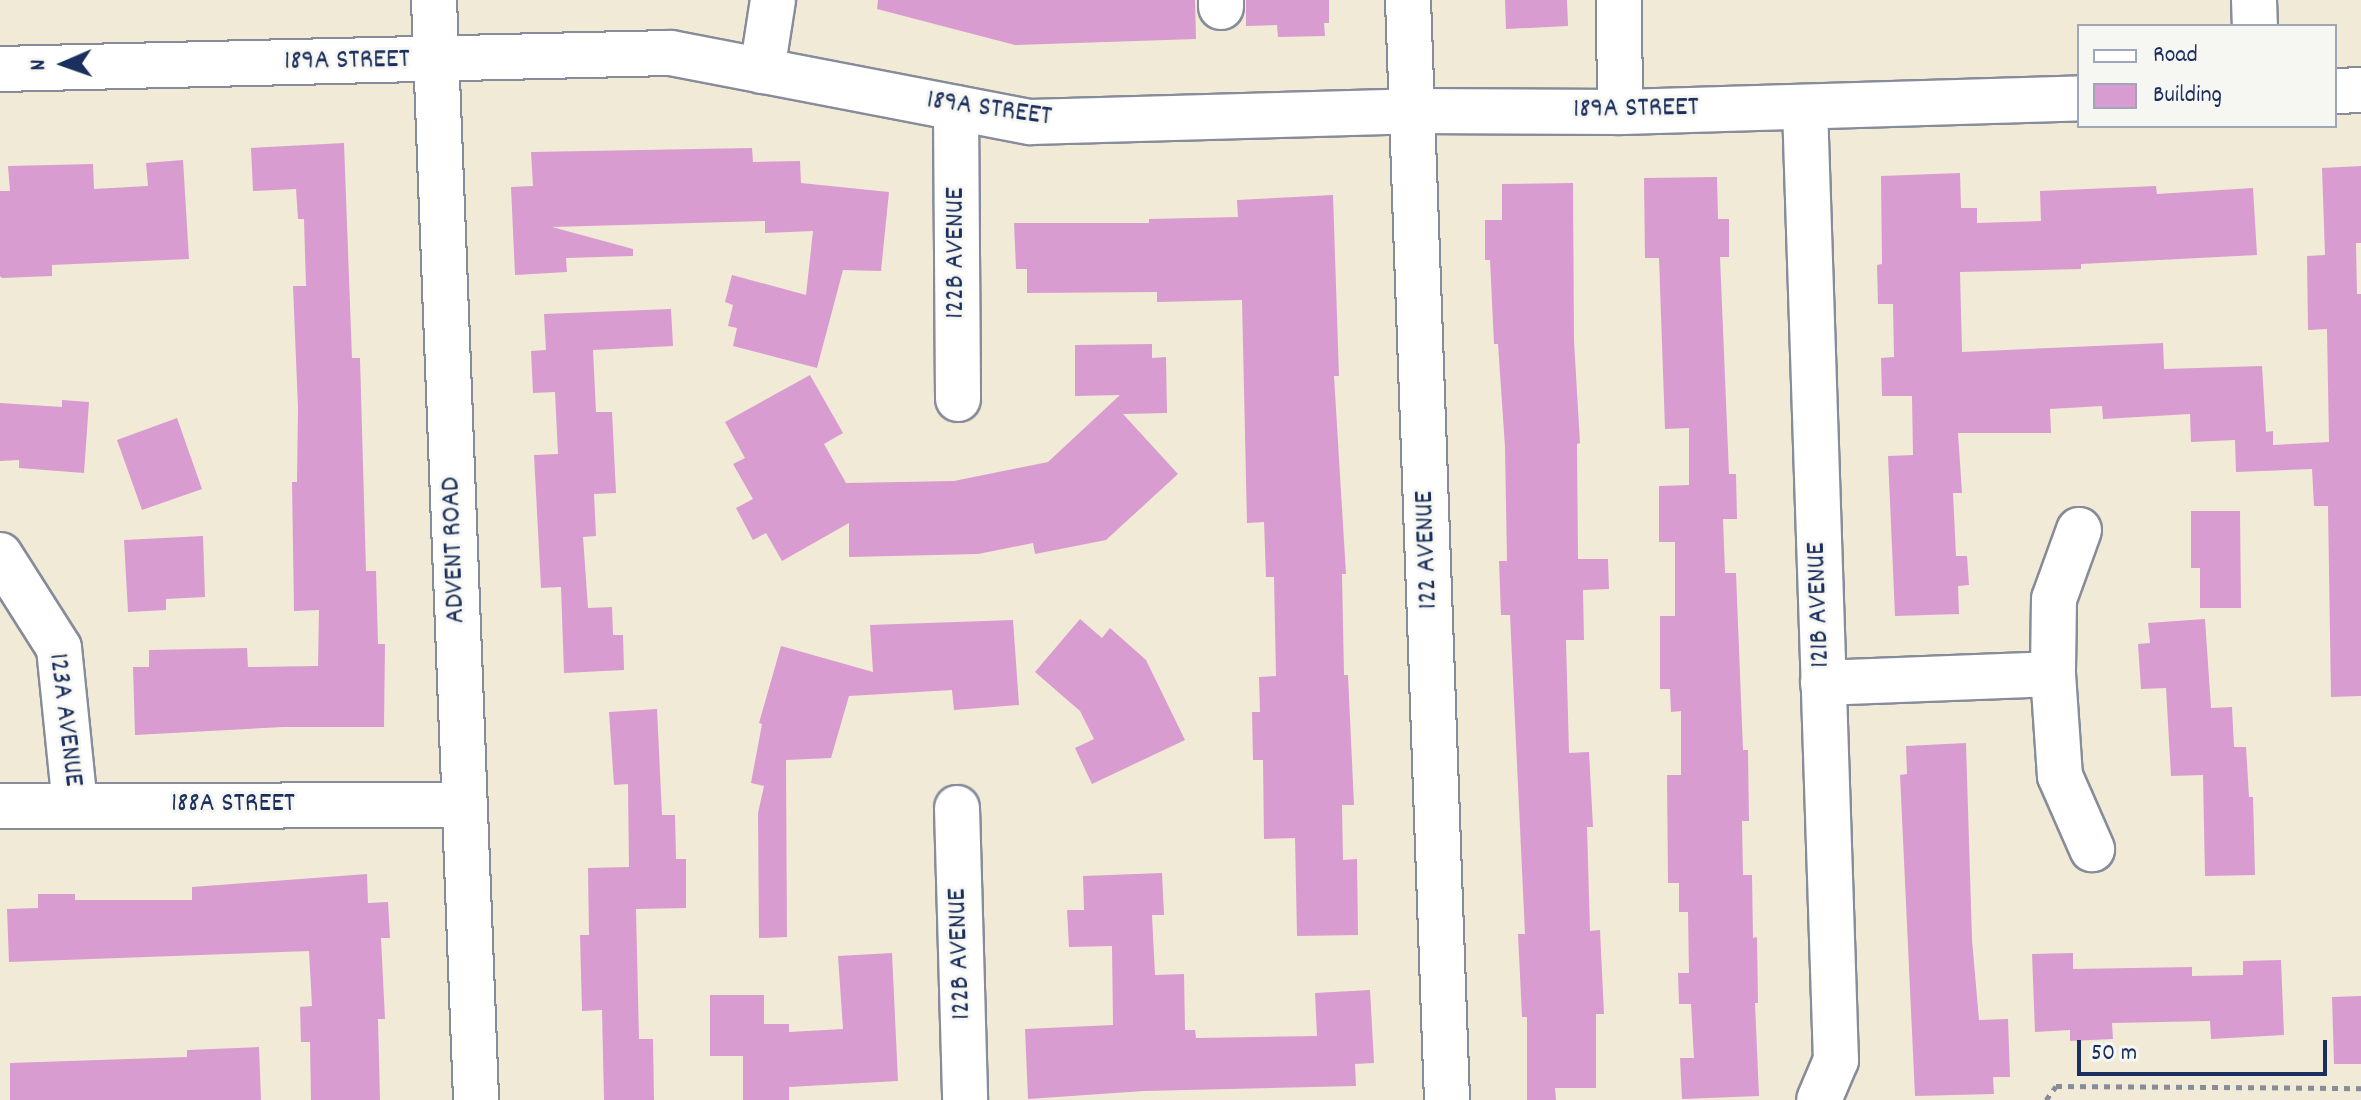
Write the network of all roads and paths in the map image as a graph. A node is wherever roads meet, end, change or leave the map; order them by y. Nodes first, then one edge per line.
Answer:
1 (434, 0) edge
2 (773, 0) edge
3 (1408, 0) edge
4 (1619, 0) edge
5 (2254, 0) edge
6 (2255, 24) edge
7 (436, 60) junction
8 (0, 69) edge
9 (762, 71) junction
10 (2361, 90) edge
11 (2337, 91) edge
12 (2077, 98) edge
13 (1805, 107) junction
14 (956, 108) junction
15 (1413, 111) junction
16 (1620, 112) junction
17 (958, 399) dead end
18 (2079, 530) dead end
19 (0, 555) edge
20 (2053, 674) junction
21 (1823, 683) junction
22 (75, 805) junction
23 (465, 805) junction
24 (0, 806) edge
25 (957, 808) dead end
26 (2092, 849) dead end
27 (2361, 1088) edge
28 (476, 1100) edge
29 (965, 1100) edge
30 (1447, 1100) edge
31 (1819, 1100) edge
32 (2046, 1100) edge

1 - 7 street, ADVENT ROAD
2 - 9 street
3 - 15 street, 122 AVENUE
4 - 16 street
5 - 6 street
7 - 8 street, 189A STREET
7 - 9 street, 189A STREET
7 - 23 street, ADVENT ROAD
9 - 14 street, 189A STREET
10 - 11 street
12 - 13 street, 189A STREET
13 - 16 street, 189A STREET
13 - 21 street, 121B AVENUE
14 - 15 street, 189A STREET
14 - 17 street, 122B AVENUE
15 - 16 street, 189A STREET
15 - 30 street, 122 AVENUE
18 - 20 street
19 - 22 street, 123A AVENUE
20 - 21 street
20 - 26 street
21 - 31 street, 121B AVENUE
22 - 23 street, 188A STREET
22 - 24 street, 188A STREET
23 - 28 street, ADVENT ROAD
25 - 29 street, 122B AVENUE
27 - 32 path

